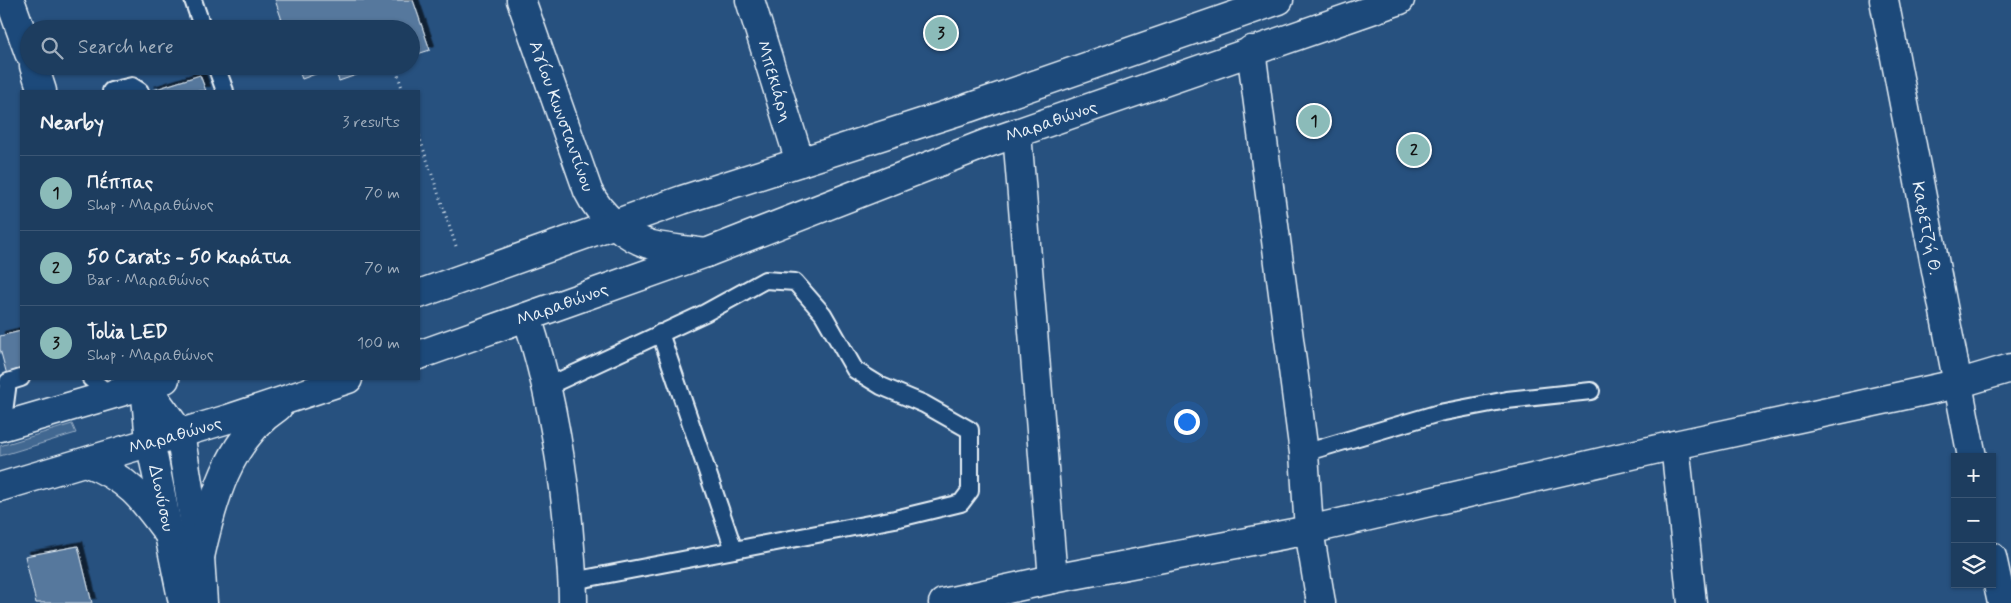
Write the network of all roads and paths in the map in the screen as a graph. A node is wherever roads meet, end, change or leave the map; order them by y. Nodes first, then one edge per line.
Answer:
1 (10, 0) edge
2 (194, 0) edge
3 (522, 0) edge
4 (750, 0) edge
5 (1279, 0) edge
6 (1400, 0) edge
7 (1884, 0) edge
8 (200, 20) edge
9 (20, 28) edge
10 (1251, 50) junction
11 (37, 75) edge
12 (219, 75) edge
13 (398, 75) edge
14 (42, 90) edge
15 (115, 90) edge
16 (138, 90) edge
17 (225, 90) edge
18 (403, 90) edge
19 (1017, 133) junction
20 (420, 139) edge
21 (800, 162) junction
22 (614, 224) junction
23 (706, 253) junction
24 (467, 277) junction
25 (420, 294) edge
26 (527, 317) junction
27 (660, 334) junction
28 (420, 355) edge
29 (2011, 368) edge
30 (20, 378) edge
31 (345, 380) edge
32 (151, 381) edge
33 (1957, 384) junction
34 (101, 387) edge
35 (546, 387) junction
36 (1590, 391) dead end
37 (295, 396) junction
38 (1, 427) edge
39 (180, 433) junction
40 (150, 441) junction
41 (1675, 445) junction
42 (1304, 453) junction
43 (1971, 453) edge
44 (85, 462) junction
45 (0, 487) edge
46 (1309, 530) junction
47 (170, 536) junction
48 (734, 550) junction
49 (200, 557) junction
50 (1996, 575) edge
51 (1053, 580) junction
52 (573, 592) edge
53 (183, 603) edge
54 (203, 603) edge
55 (943, 603) edge
56 (1321, 603) edge
57 (1692, 603) edge
58 (2002, 603) edge

1 - 9 street
2 - 8 lane
3 - 22 street, Αγίου Κωνσταντίνου
4 - 21 street, Μπεκιάρη
5 - 21 street
6 - 10 street, Μαραθώνος
7 - 33 street, Καφετζή Θ.
10 - 19 street, Μαραθώνος
10 - 42 street
11 - 14 street
12 - 17 lane
13 - 18 path
15 - 16 lane
19 - 23 street, Μαραθώνος
19 - 51 street
20 - 24 path
21 - 22 street
22 - 23 street, Μαραθώνος
22 - 24 street
23 - 26 street, Μαραθώνος
24 - 25 street
26 - 28 street, Μαραθώνος
26 - 35 street
27 - 35 lane
27 - 48 lane
27 - 48 lane
29 - 33 street
30 - 38 lane
31 - 37 street, Μαραθώνος
32 - 34 street
32 - 39 street, Διονύσου
32 - 40 street, Διονύσου
33 - 41 street
33 - 43 street, Καφετζή Θ.
34 - 38 street
35 - 52 street
36 - 42 lane
37 - 39 street, Μαραθώνος
37 - 49 street
39 - 40 street, Μαραθώνος
39 - 49 street, Διονύσου
40 - 44 street, Μαραθώνος
40 - 47 street, Διονύσου
41 - 46 street
41 - 57 street
42 - 46 street
44 - 45 street, Μαραθώνος
44 - 47 street
46 - 51 street
46 - 56 street
47 - 53 street, Διονύσου
48 - 52 lane
49 - 54 street, Διονύσου
50 - 58 street
51 - 55 street

